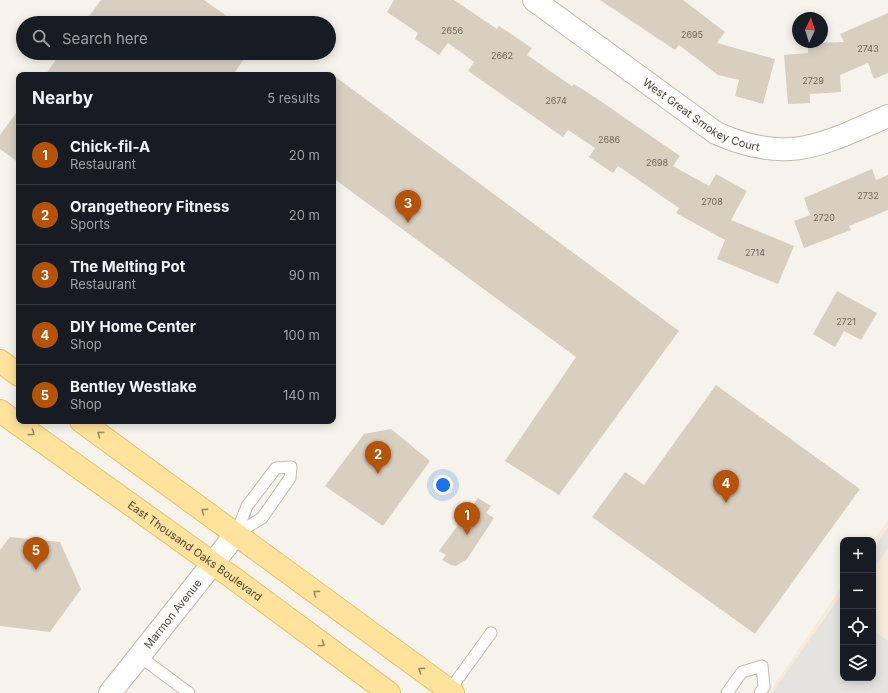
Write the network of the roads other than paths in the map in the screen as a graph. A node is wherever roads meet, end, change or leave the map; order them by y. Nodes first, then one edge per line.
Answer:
1 (534, 0) edge
2 (888, 116) edge
3 (0, 361) edge
4 (16, 373) edge
5 (0, 411) edge
6 (16, 422) edge
7 (18, 424) edge
8 (85, 424) edge
9 (236, 534) junction
10 (212, 563) junction
11 (491, 633) dead end
12 (139, 656) junction
13 (451, 692) edge
14 (110, 693) edge
15 (189, 693) edge
16 (389, 693) edge
17 (727, 693) edge
18 (760, 693) edge

1 - 2 street, West Great Smokey Court
3 - 4 main road
5 -> 6 main road, East Thousand Oaks Boulevard
7 -> 10 main road, East Thousand Oaks Boulevard
9 -> 8 main road
9 - 9 lane
9 - 10 street, Marmon Avenue
13 -> 9 main road
10 - 12 street, Marmon Avenue
10 -> 16 main road, East Thousand Oaks Boulevard
11 - 13 lane
12 - 14 street, Marmon Avenue
12 - 15 lane
17 - 18 lane

